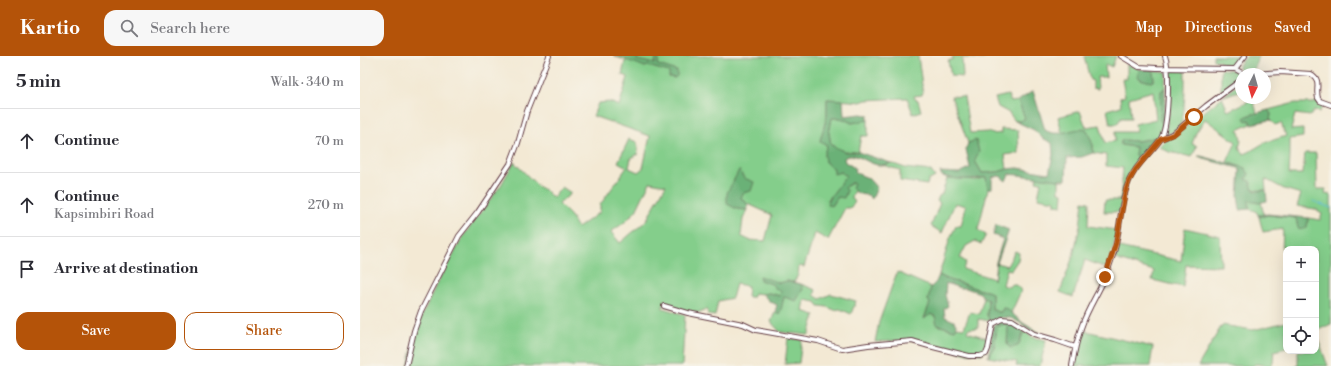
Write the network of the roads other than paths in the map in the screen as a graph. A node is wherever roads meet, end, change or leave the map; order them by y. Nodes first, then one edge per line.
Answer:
1 (549, 56) edge
2 (1121, 56) edge
3 (1165, 56) edge
4 (1245, 56) edge
5 (1168, 68) junction
6 (1236, 68) edge
7 (1235, 69) edge
8 (1271, 73) edge
9 (1235, 84) edge
10 (1331, 105) edge
11 (1161, 139) junction
12 (664, 306) dead end
13 (1075, 348) junction
14 (406, 366) edge
15 (1072, 366) edge

1 - 14 street
2 - 5 street
3 - 5 street
4 - 6 street
5 - 7 street
5 - 11 street
8 - 10 street
9 - 11 street
11 - 13 street
12 - 13 street
13 - 15 street

